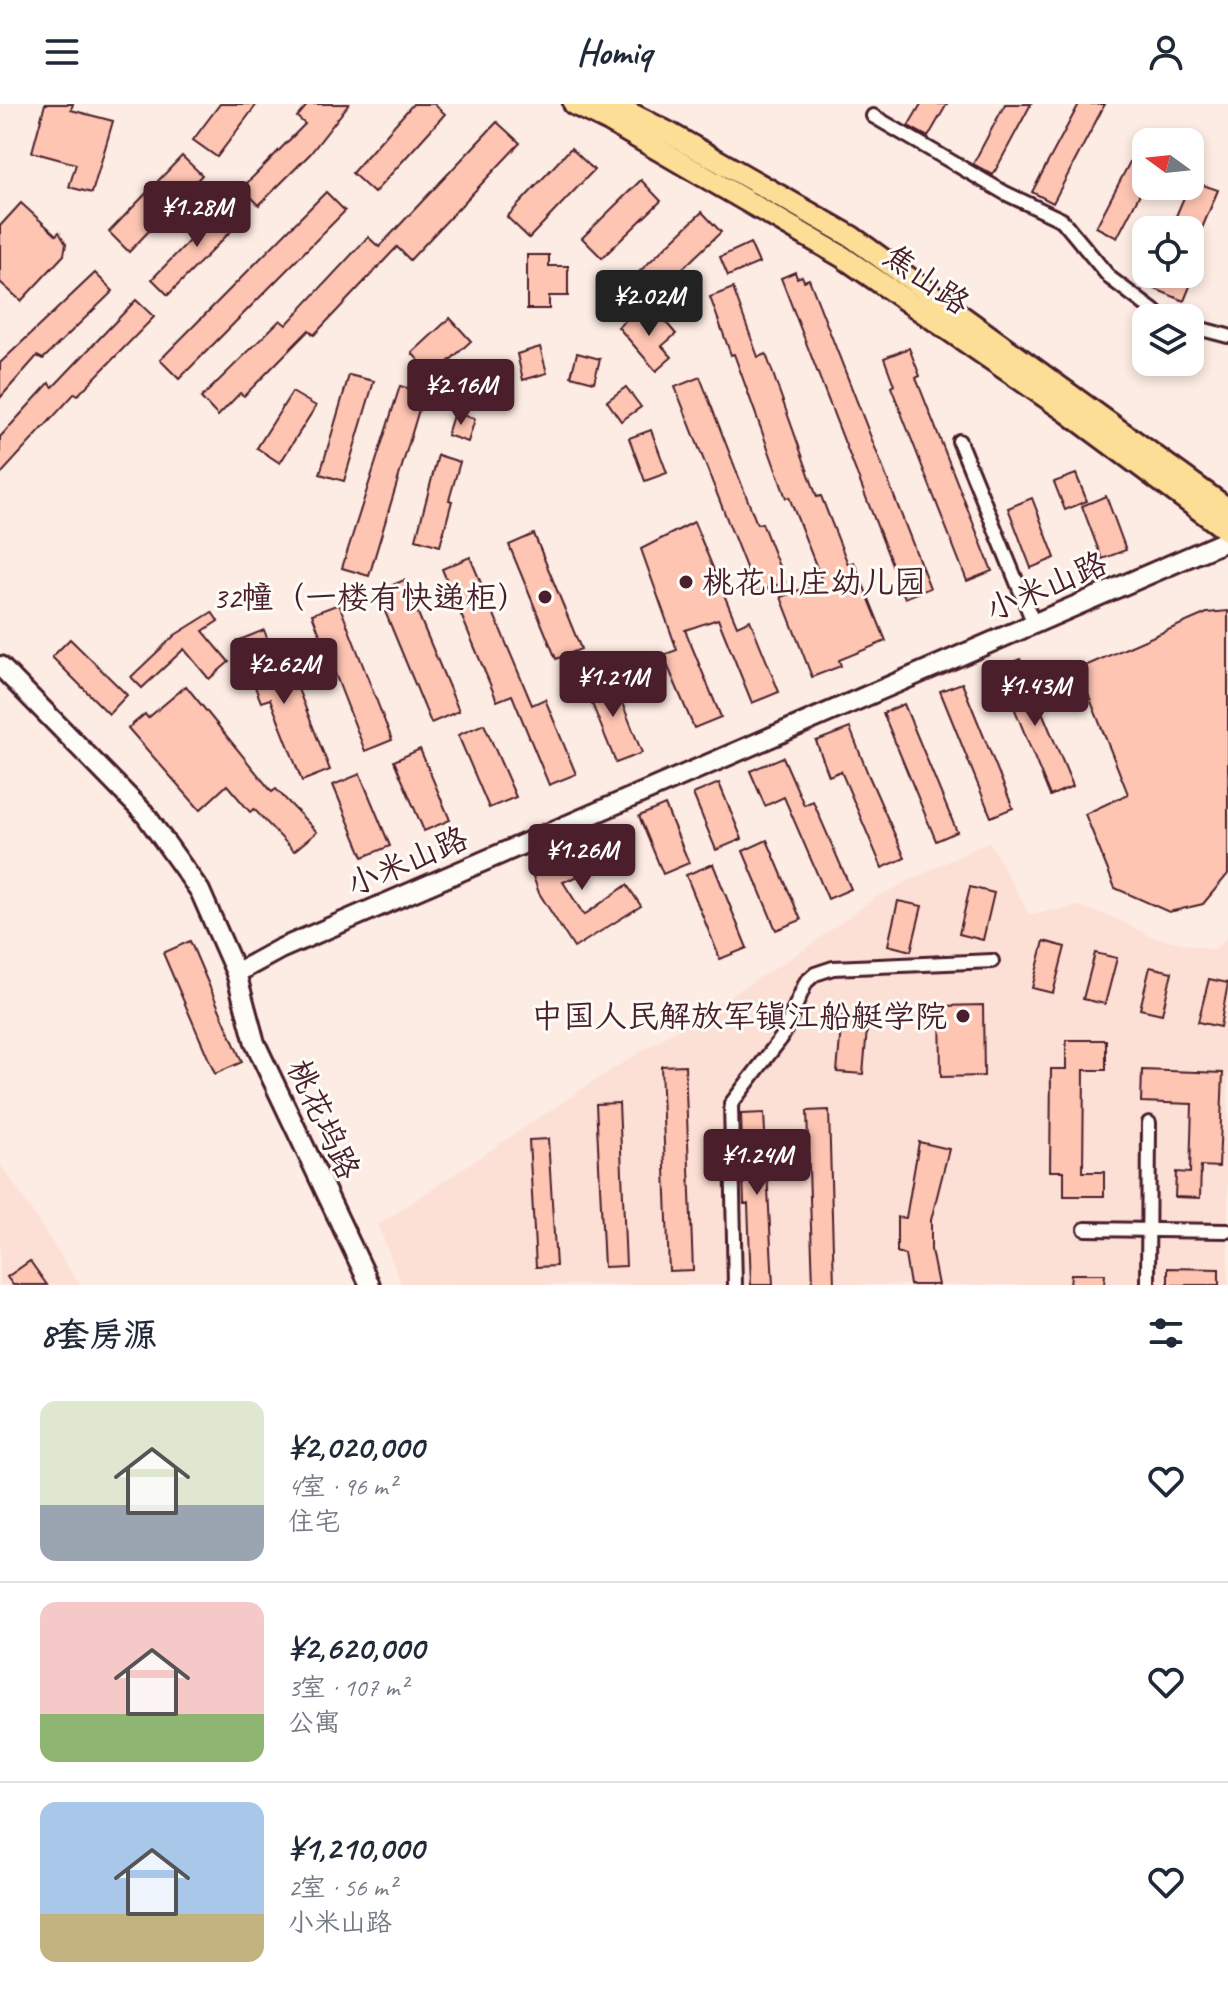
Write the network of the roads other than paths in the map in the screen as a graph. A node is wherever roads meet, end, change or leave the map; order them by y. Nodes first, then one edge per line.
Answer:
1 (574, 104) edge
2 (612, 104) edge
3 (873, 116) dead end
4 (1144, 304) edge
5 (1204, 330) edge
6 (1228, 336) edge
7 (959, 441) dead end
8 (1228, 509) edge
9 (1228, 531) edge
10 (1228, 540) edge
11 (1034, 624) junction
12 (0, 666) edge
13 (992, 961) dead end
14 (236, 973) junction
15 (1149, 1123) dead end
16 (1085, 1229) dead end
17 (1148, 1230) junction
18 (1228, 1231) edge
19 (370, 1285) edge
20 (735, 1285) edge
21 (1148, 1285) edge

1 - 9 main road, 焦山路
2 - 8 main road, 焦山路
3 - 4 street
5 - 6 street
7 - 11 street
10 - 11 street, 小米山路
11 - 14 street, 小米山路
12 - 14 street
13 - 20 street
14 - 19 street, 桃花坞路
15 - 17 street
16 - 17 street
17 - 18 street
17 - 21 street

